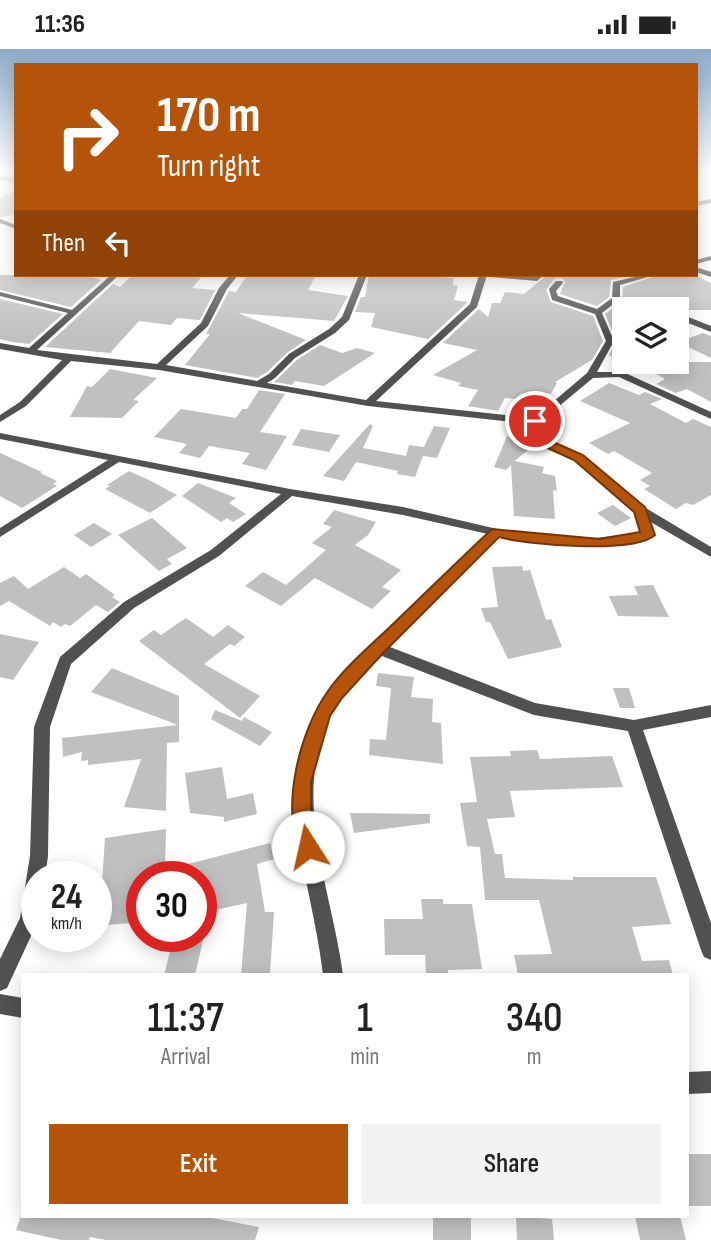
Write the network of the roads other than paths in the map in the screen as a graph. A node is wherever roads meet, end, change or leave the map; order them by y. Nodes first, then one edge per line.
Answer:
1 (114, 277) edge
2 (232, 277) edge
3 (362, 277) edge
4 (482, 277) edge
5 (514, 277) edge
6 (539, 277) edge
7 (643, 277) edge
8 (559, 283) dead end
9 (0, 294) edge
10 (72, 312) junction
11 (598, 312) junction
12 (689, 320) edge
13 (711, 329) edge
14 (0, 345) edge
15 (32, 350) junction
16 (69, 358) junction
17 (159, 367) junction
18 (592, 375) junction
19 (260, 383) junction
20 (368, 403) junction
21 (711, 416) edge
22 (0, 419) edge
23 (535, 421) junction
24 (0, 436) edge
25 (117, 459) junction
26 (290, 492) junction
27 (640, 510) junction
28 (497, 532) junction
29 (0, 533) edge
30 (711, 553) edge
31 (377, 648) junction
32 (711, 711) edge
33 (634, 726) junction
34 (711, 950) edge
35 (333, 973) edge
36 (0, 981) edge
37 (0, 1003) edge
38 (21, 1008) edge
39 (711, 1082) edge
40 (689, 1083) edge

1 - 10 street
2 - 17 street
3 - 19 street
4 - 20 street
5 - 6 lane
7 - 11 street
8 - 11 street
9 - 10 street
10 - 15 street
11 - 18 street
12 - 13 street
14 - 15 street
15 - 16 street
16 - 17 street
16 - 22 street
17 - 19 street
18 - 21 street
18 - 23 street
19 - 20 street
20 - 23 street
23 - 27 street
24 - 25 street
25 - 26 street
25 - 29 street
26 - 28 street
26 - 36 street
27 - 28 street
27 - 30 street
28 - 31 street
31 - 33 street
31 - 35 street
32 - 33 street
33 - 34 street
37 - 38 street
39 - 40 street

